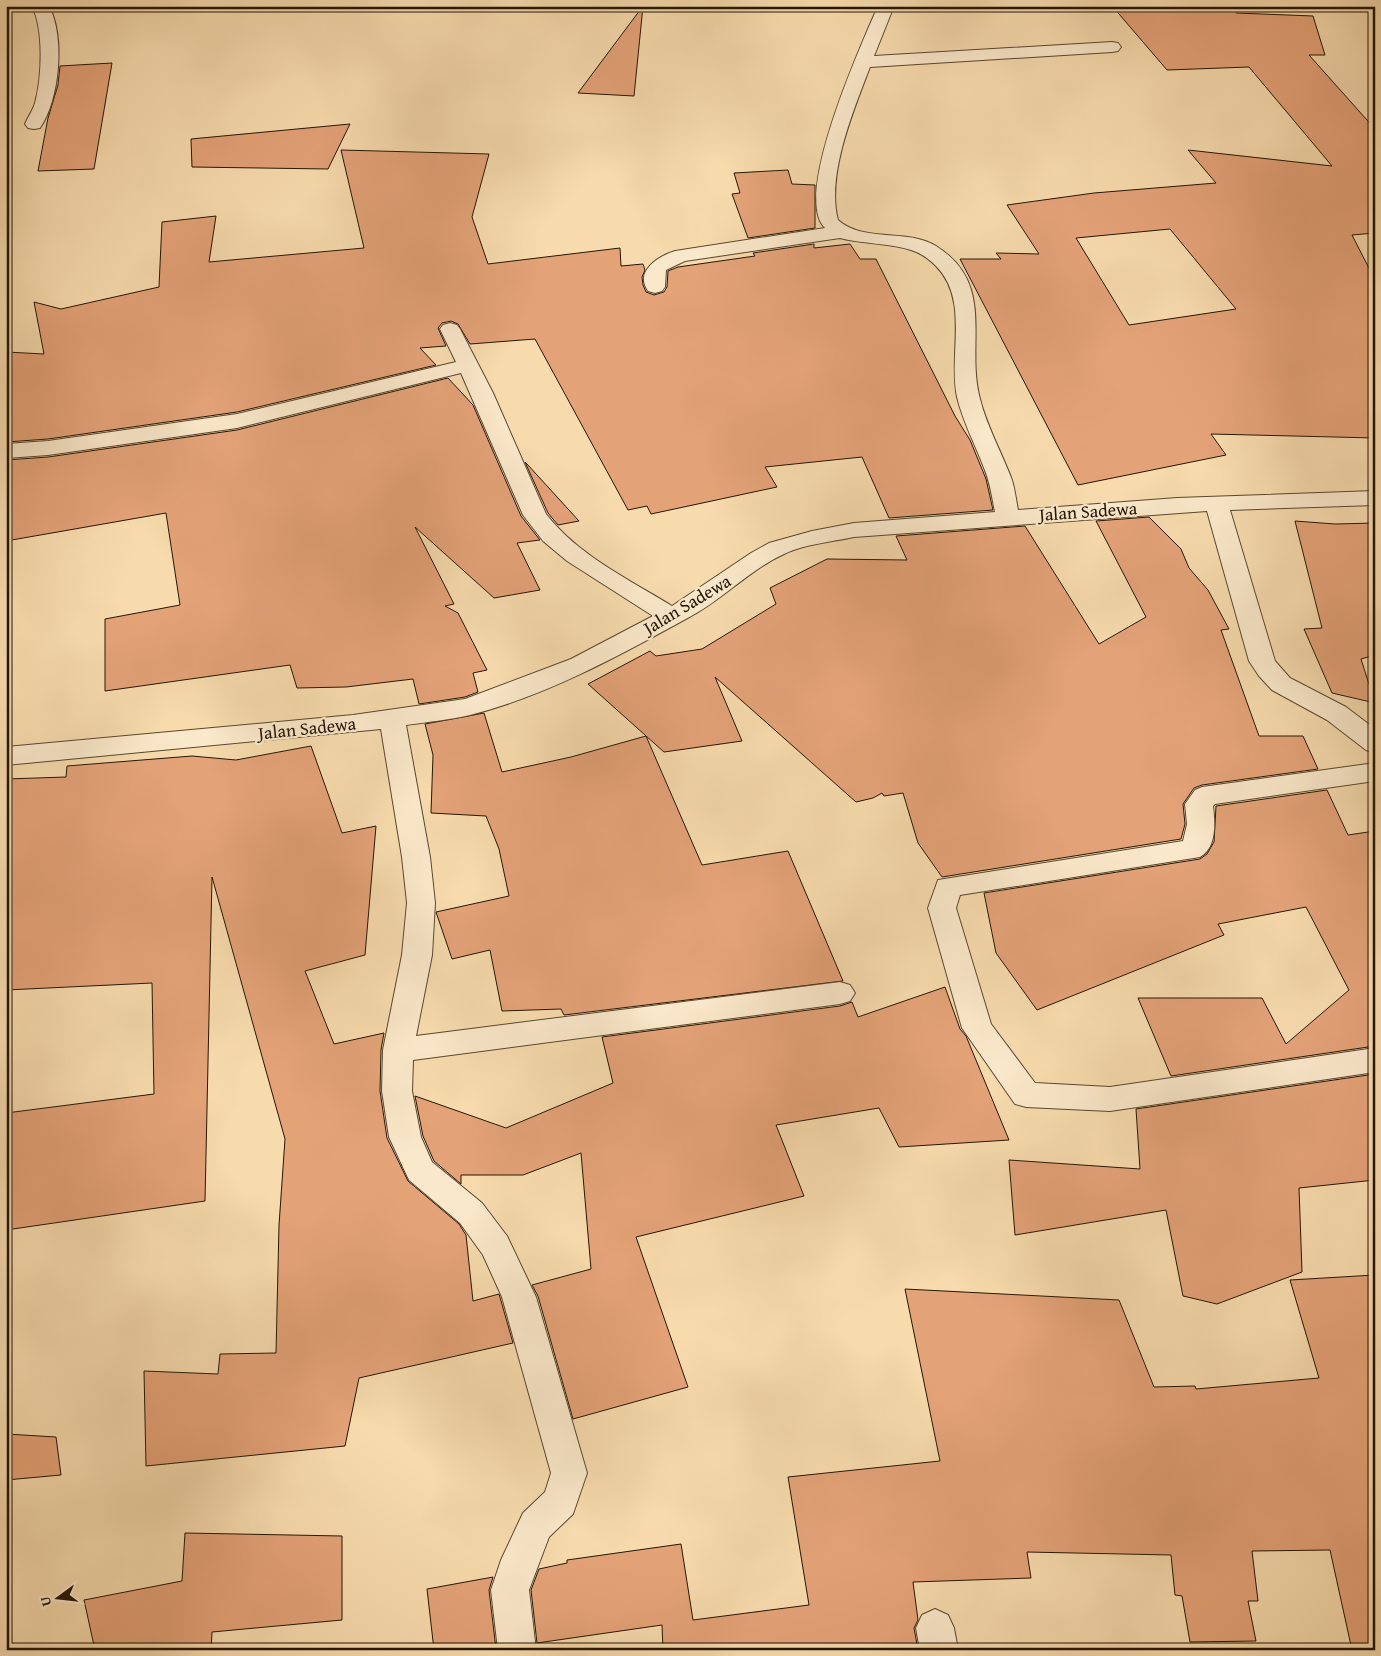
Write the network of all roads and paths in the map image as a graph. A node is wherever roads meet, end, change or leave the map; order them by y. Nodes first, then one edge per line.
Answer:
1 (40, 6) edge
2 (886, 6) edge
3 (1112, 48) dead end
4 (862, 62) junction
5 (34, 124) dead end
6 (841, 232) junction
7 (655, 287) dead end
8 (450, 329) dead end
9 (468, 365) junction
10 (6, 450) edge
11 (1375, 498) edge
12 (1004, 499) junction
13 (1216, 503) junction
14 (671, 616) junction
15 (392, 718) junction
16 (1375, 744) edge
17 (6, 756) edge
18 (1375, 772) edge
19 (840, 993) dead end
20 (398, 1050) junction
21 (1375, 1060) edge
22 (517, 1650) edge

1 - 5 street
2 - 4 street
3 - 4 street
4 - 6 street
6 - 7 street
6 - 12 street
8 - 9 street
9 - 10 street
9 - 14 street
11 - 13 street, Jalan Sadewa
12 - 13 street, Jalan Sadewa
12 - 14 street, Jalan Sadewa
13 - 16 street
14 - 15 street, Jalan Sadewa
15 - 17 street, Jalan Sadewa
15 - 20 street
18 - 21 street
19 - 20 street
20 - 22 street

